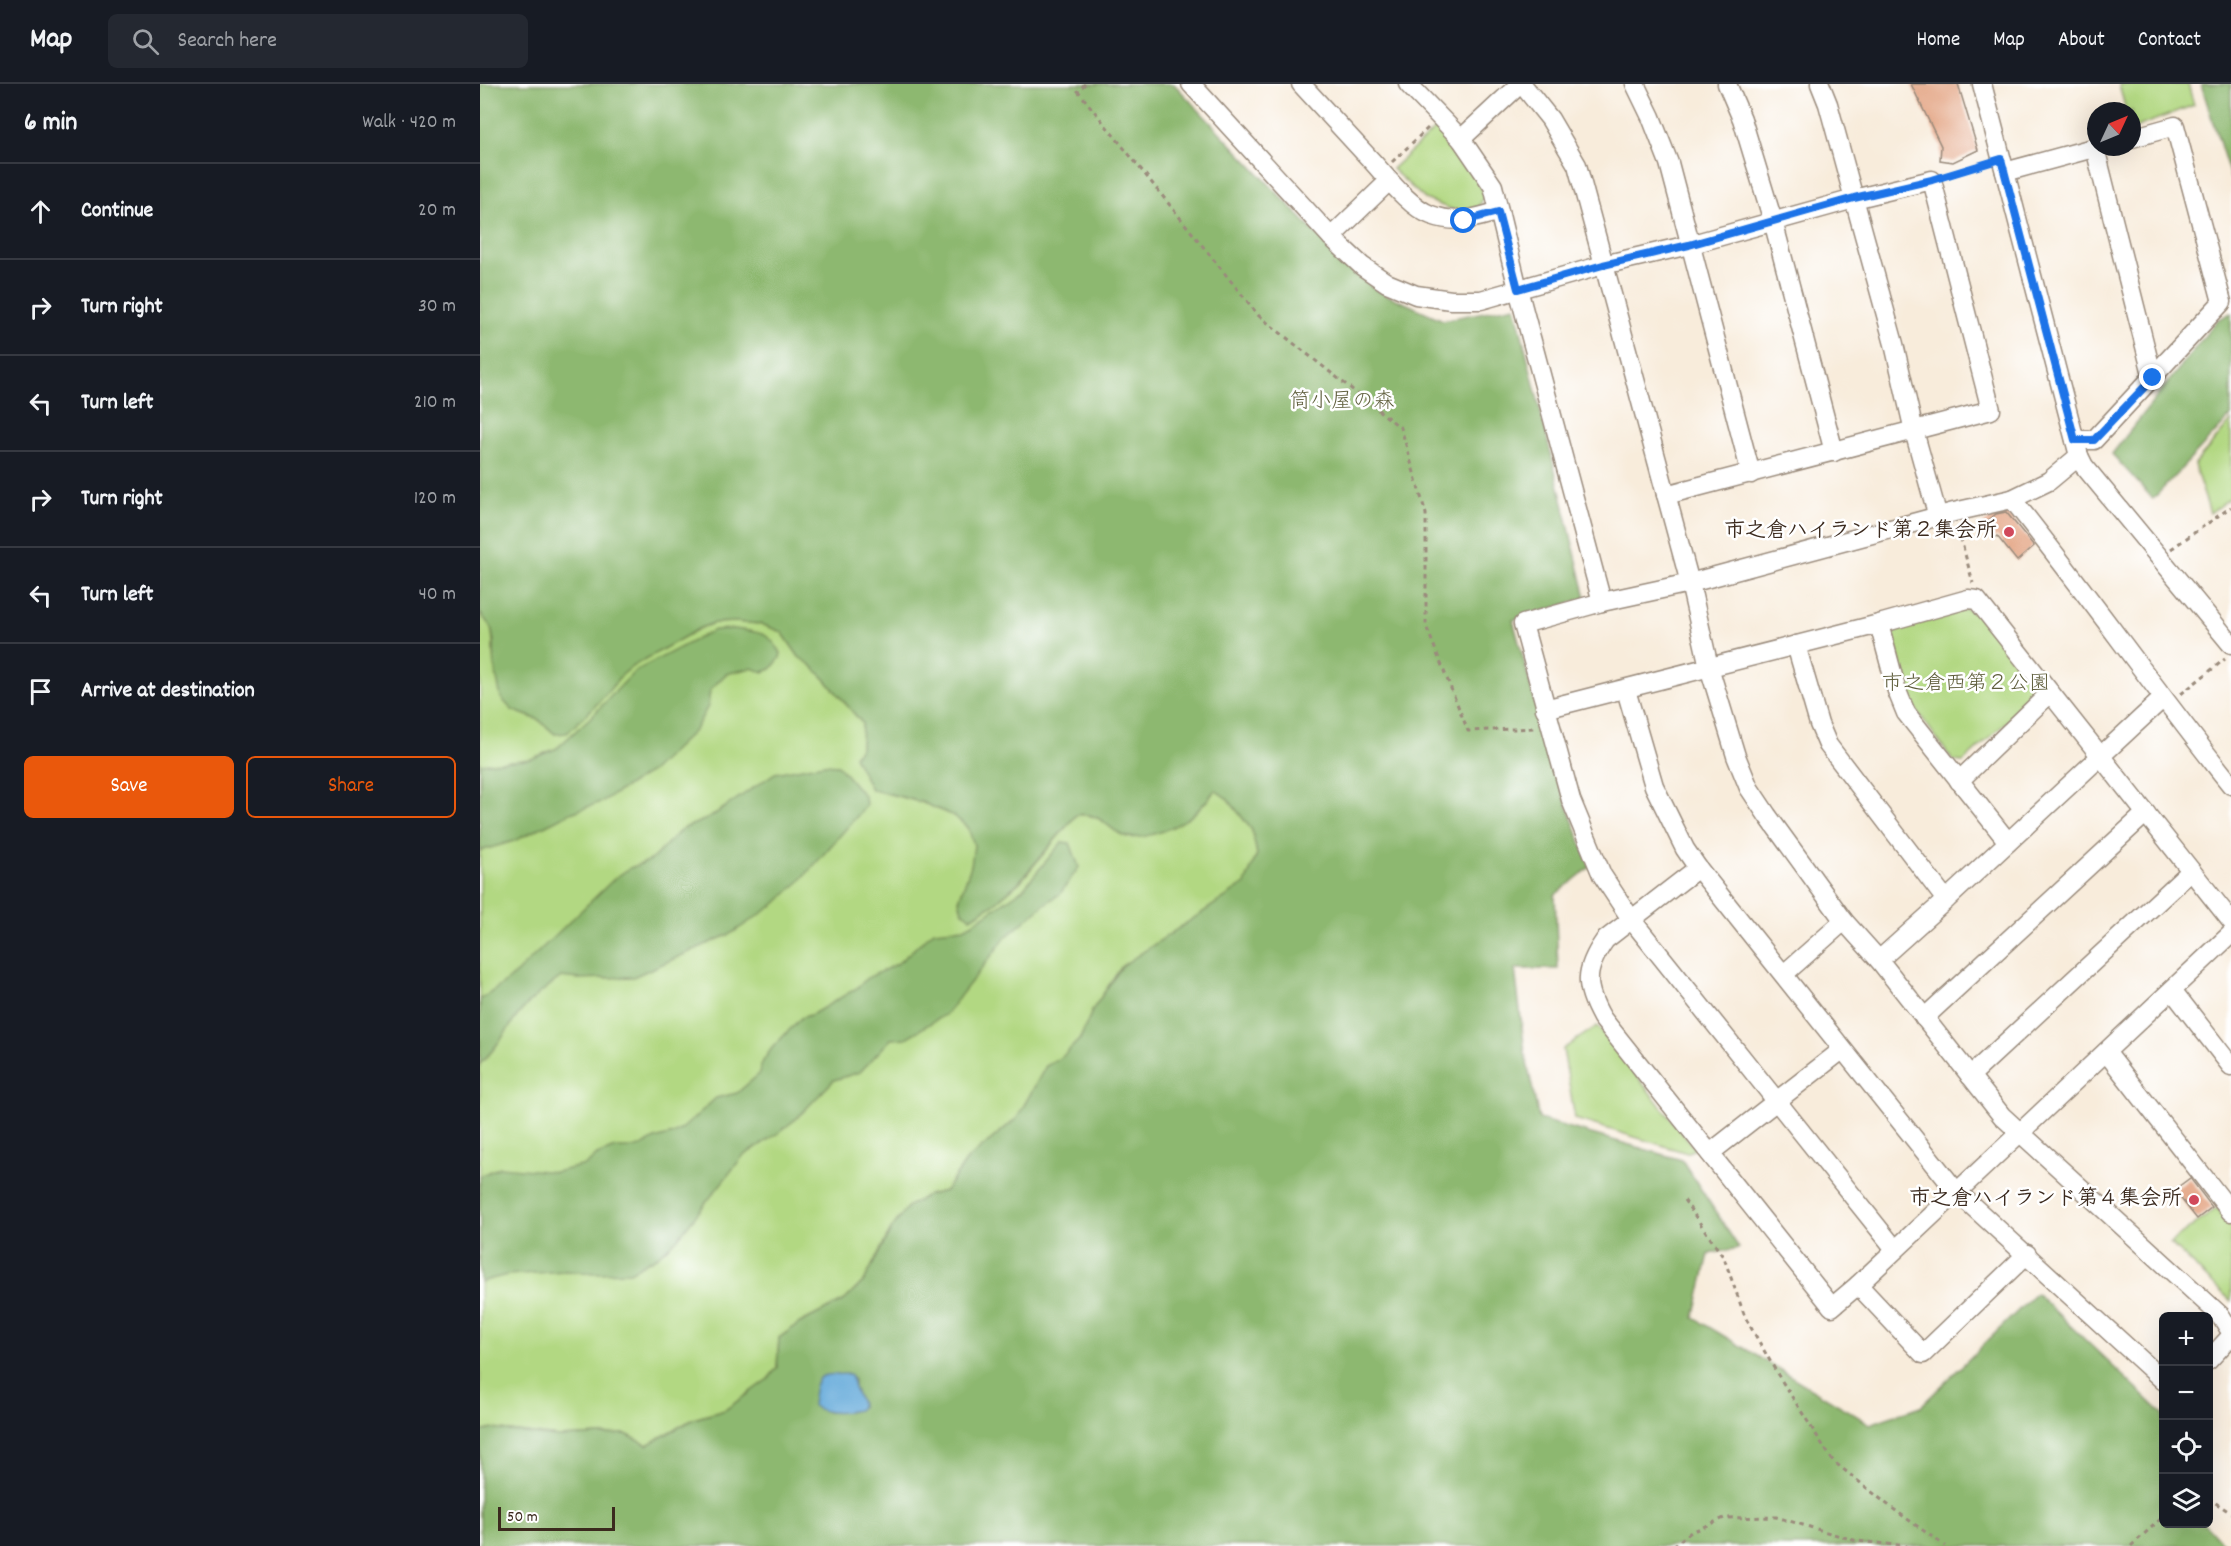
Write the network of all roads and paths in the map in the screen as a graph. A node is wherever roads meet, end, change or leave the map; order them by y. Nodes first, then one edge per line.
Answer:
1 (1085, 84) edge
2 (1191, 84) edge
3 (1301, 84) edge
4 (1408, 84) edge
5 (1521, 84) edge
6 (1635, 84) edge
7 (1727, 84) edge
8 (1820, 84) edge
9 (1982, 84) edge
10 (1439, 118) junction
11 (2141, 135) edge
12 (1461, 140) junction
13 (2087, 149) edge
14 (2098, 156) edge
15 (2003, 165) junction
16 (1385, 176) junction
17 (1932, 180) junction
18 (1854, 198) junction
19 (1498, 212) junction
20 (1773, 221) junction
21 (1331, 237) junction
22 (1689, 245) junction
23 (1603, 265) junction
24 (1518, 289) junction
25 (2153, 378) junction
26 (1914, 431) junction
27 (2077, 448) junction
28 (1834, 452) junction
29 (1751, 474) junction
30 (1666, 495) junction
31 (2012, 499) junction
32 (2231, 507) edge
33 (1946, 515) junction
34 (2160, 557) junction
35 (1690, 583) junction
36 (1977, 600) junction
37 (1602, 602) junction
38 (1879, 624) junction
39 (2231, 644) edge
40 (1796, 645) junction
41 (2231, 654) edge
42 (1709, 667) junction
43 (1626, 690) junction
44 (2050, 693) junction
45 (2165, 702) junction
46 (1545, 709) junction
47 (1551, 728) junction
48 (2102, 756) junction
49 (1959, 781) junction
50 (2231, 785) edge
51 (2146, 813) junction
52 (2008, 842) junction
53 (1698, 868) junction
54 (2191, 871) junction
55 (1946, 900) junction
56 (1631, 919) junction
57 (1844, 921) junction
58 (2231, 921) edge
59 (2231, 934) edge
60 (1879, 960) junction
61 (1784, 974) junction
62 (2172, 990) junction
63 (1924, 1018) junction
64 (1842, 1050) junction
65 (2106, 1052) junction
66 (2231, 1066) edge
67 (1970, 1076) junction
68 (1776, 1102) junction
69 (2020, 1132) junction
70 (1710, 1153) junction
71 (1956, 1191) junction
72 (1684, 1200) dead end
73 (2231, 1212) edge
74 (1895, 1249) junction
75 (2027, 1254) junction
76 (1858, 1285) junction
77 (2231, 1334) edge
78 (2213, 1355) edge
79 (2159, 1377) edge
80 (2213, 1501) edge
81 (2231, 1513) edge
82 (2159, 1520) edge
83 (1672, 1546) edge
84 (1907, 1546) edge
85 (1945, 1546) edge
86 (2131, 1546) edge

1 - 47 path
2 - 21 street
3 - 16 street
4 - 10 street
5 - 12 street
5 - 23 street
6 - 22 street
7 - 20 street
8 - 18 street
9 - 15 street
10 - 12 street
10 - 16 path
11 - 25 street
12 - 19 street
13 - 15 street
14 - 25 street
15 - 17 path
15 - 27 street
16 - 19 street
16 - 21 street
17 - 18 street
17 - 26 street
18 - 20 street
18 - 26 street
19 - 24 street
20 - 22 street
20 - 28 street
21 - 24 street
22 - 23 street
22 - 29 street
23 - 24 street
23 - 30 street
24 - 37 street
25 - 27 street
26 - 28 street
26 - 33 street
27 - 31 street
27 - 34 street
28 - 29 street
29 - 30 street
30 - 35 street
31 - 33 street
31 - 45 street
32 - 34 path
33 - 35 street
33 - 36 path
34 - 39 street
35 - 37 street
35 - 42 street
36 - 38 street
36 - 44 street
37 - 46 street
38 - 40 street
38 - 49 street
40 - 42 street
40 - 55 street
41 - 45 path
42 - 43 street
42 - 57 street
43 - 46 street
43 - 53 street
44 - 48 street
44 - 49 street
45 - 48 street
45 - 50 street
46 - 47 street
47 - 56 street
48 - 51 street
48 - 52 street
49 - 52 street
51 - 54 street
51 - 63 street
52 - 55 street
53 - 56 street
53 - 61 street
54 - 58 street
54 - 67 street
55 - 60 street
56 - 68 street
56 - 70 street
57 - 60 street
57 - 61 street
59 - 62 street
60 - 63 street
61 - 64 street
62 - 65 street
62 - 66 street
63 - 67 street
64 - 68 street
64 - 71 street
65 - 69 street
65 - 73 street
67 - 69 street
68 - 70 street
68 - 74 street
69 - 71 street
69 - 77 street
70 - 76 street
71 - 74 street
71 - 75 street
72 - 85 path
74 - 76 street
75 - 76 street
75 - 79 street
77 - 78 street
80 - 81 path
82 - 86 path
83 - 84 path

